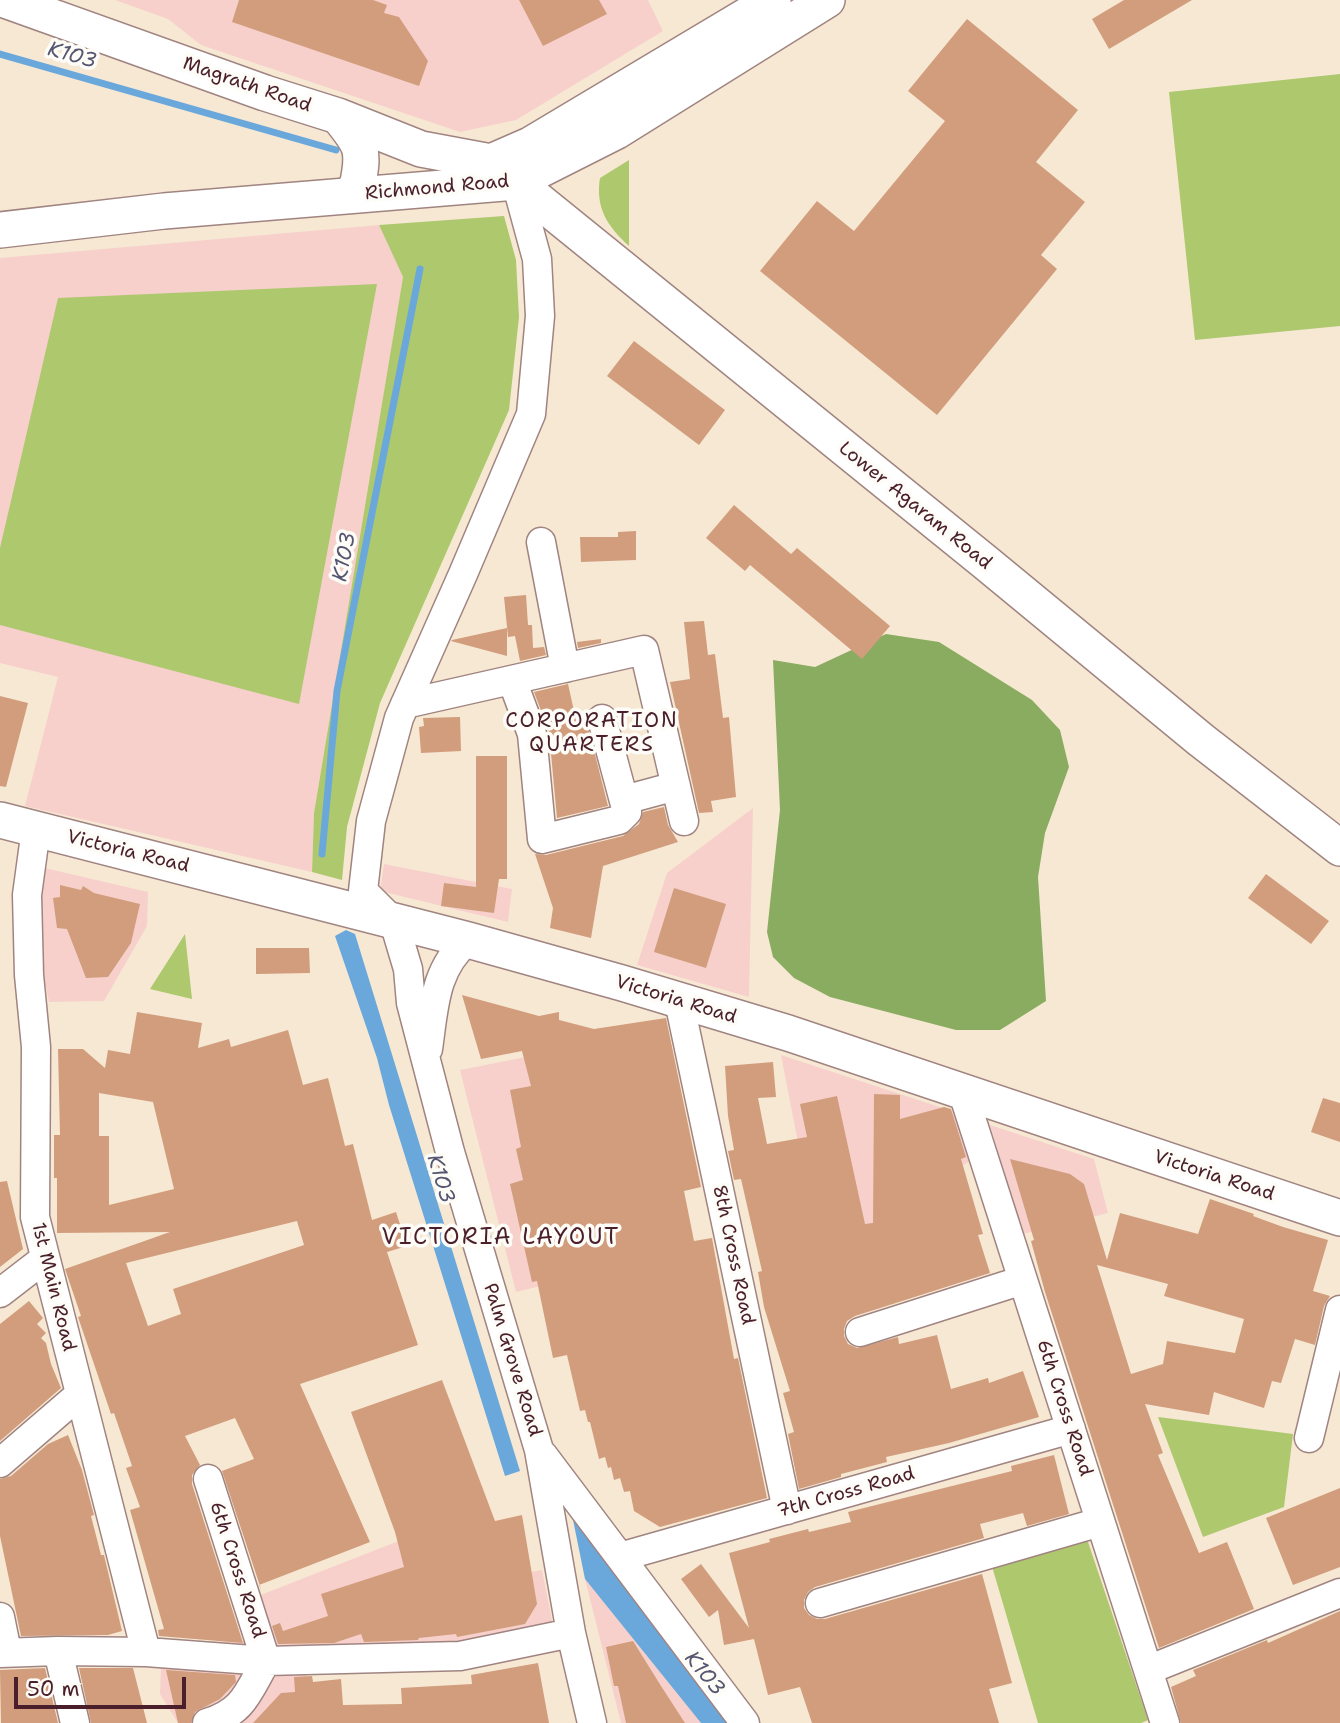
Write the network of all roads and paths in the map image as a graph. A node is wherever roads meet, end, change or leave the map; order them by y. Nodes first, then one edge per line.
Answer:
1 (5, 0) edge
2 (773, 0) edge
3 (827, 0) edge
4 (338, 116) junction
5 (504, 172) junction
6 (347, 196) junction
7 (0, 230) edge
8 (541, 542) dead end
9 (565, 668) junction
10 (512, 680) junction
11 (405, 704) junction
12 (602, 719) dead end
13 (676, 786) junction
14 (624, 800) junction
15 (684, 821) dead end
16 (11, 825) edge
17 (1340, 848) edge
18 (372, 910) junction
19 (468, 940) junction
20 (679, 1001) junction
21 (426, 1059) junction
22 (962, 1093) junction
23 (1340, 1218) edge
24 (44, 1259) junction
25 (1023, 1280) junction
26 (0, 1293) edge
27 (1340, 1310) edge
28 (860, 1332) dead end
29 (80, 1394) junction
30 (1071, 1429) junction
31 (1309, 1438) dead end
32 (539, 1450) junction
33 (0, 1463) edge
34 (208, 1479) dead end
35 (787, 1510) junction
36 (1100, 1522) junction
37 (620, 1557) junction
38 (1340, 1593) edge
39 (820, 1603) dead end
40 (0, 1617) edge
41 (571, 1633) junction
42 (58, 1651) junction
43 (146, 1652) junction
44 (4, 1653) edge
45 (266, 1661) junction
46 (1148, 1670) junction
47 (240, 1715) edge
48 (75, 1723) edge
49 (207, 1723) edge
50 (592, 1723) edge
51 (744, 1723) edge
52 (1164, 1723) edge

1 - 4 main road, Magrath Road
2 - 5 main road, Richmond Road
3 - 5 main road, Richmond Road
4 - 5 main road, Magrath Road
4 - 6 main road
5 - 6 main road, Richmond Road
5 - 11 street
5 - 17 main road, Lower Agaram Road
6 - 7 main road, Richmond Road
8 - 9 street
9 - 10 street
9 - 13 street
10 - 11 street
10 - 14 street
11 - 18 street
12 - 14 street
13 - 14 street
13 - 15 street
16 - 18 main road, Victoria Road
16 - 24 street, 1st Main Road
18 - 19 main road, Victoria Road
18 - 21 street, Palm Grove Road
19 - 20 main road, Victoria Road
19 - 21 street
20 - 22 main road, Victoria Road
20 - 35 street, 8th Cross Road
21 - 32 street, Palm Grove Road
22 - 23 main road, Victoria Road
22 - 25 street, 6th Cross Road
24 - 26 street
24 - 29 street, 1st Main Road
25 - 28 street
25 - 30 street, 6th Cross Road
27 - 31 street
29 - 33 street
29 - 43 street, 1st Main Road
30 - 35 street, 7th Cross Road
30 - 36 street, 6th Cross Road
32 - 37 street
32 - 41 street, Palm Grove Road
34 - 45 street, 6th Cross Road
35 - 37 street, 7th Cross Road
36 - 39 street
36 - 46 street, 6th Cross Road
37 - 51 street
38 - 46 street
40 - 44 street
41 - 45 street
41 - 50 street, Palm Grove Road
42 - 43 street
42 - 44 street
42 - 48 street
43 - 45 street
45 - 47 street
46 - 52 street, 6th Cross Road
47 - 49 street

